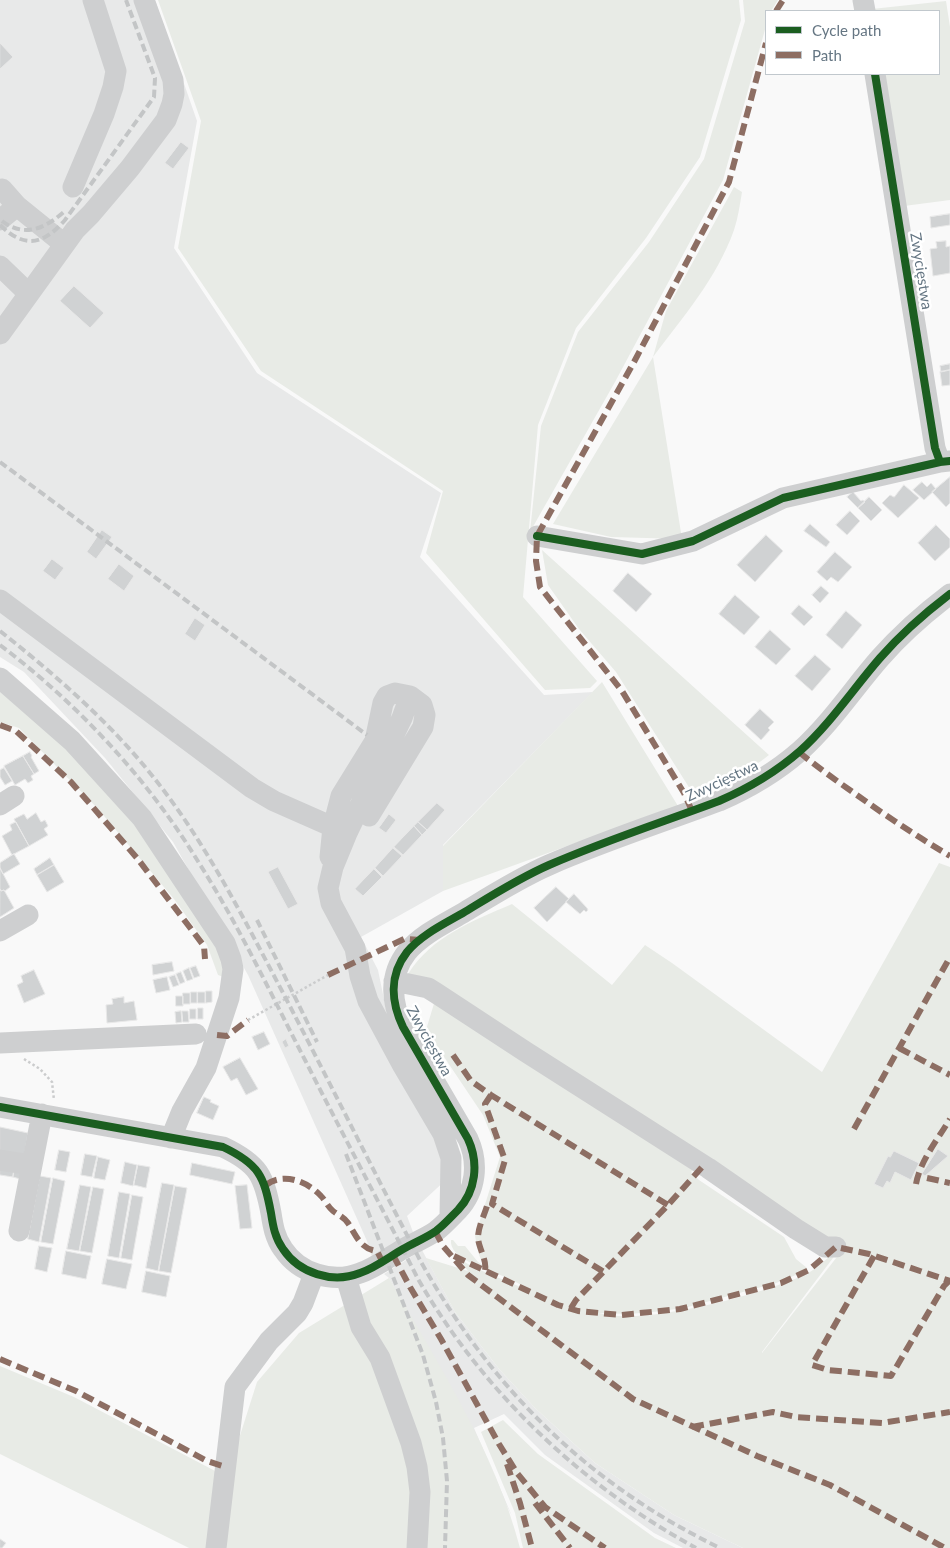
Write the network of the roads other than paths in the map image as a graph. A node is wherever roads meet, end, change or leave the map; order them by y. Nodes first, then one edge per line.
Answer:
1 (93, 0) edge
2 (144, 0) edge
3 (875, 75) edge
4 (74, 186) dead end
5 (2, 189) dead end
6 (17, 206) junction
7 (0, 220) edge
8 (64, 244) junction
9 (0, 266) edge
10 (29, 294) junction
11 (0, 334) edge
12 (945, 462) edge
13 (537, 536) dead end
14 (950, 594) edge
15 (0, 600) edge
16 (0, 678) edge
17 (410, 696) junction
18 (333, 827) junction
19 (328, 888) junction
20 (28, 915) dead end
21 (342, 927) junction
22 (0, 930) edge
23 (394, 981) junction
24 (196, 1034) dead end
25 (0, 1043) edge
26 (0, 1107) edge
27 (47, 1115) junction
28 (170, 1138) junction
29 (0, 1160) edge
30 (32, 1166) junction
31 (450, 1217) junction
32 (19, 1231) dead end
33 (836, 1247) dead end
34 (314, 1274) junction
35 (346, 1277) junction
36 (216, 1548) edge
37 (418, 1548) edge

1 - 4 street
2 - 8 street
3 - 12 street, Zwycięstwa
5 - 6 street
6 - 7 street
6 - 8 street
8 - 10 street
9 - 10 street
10 - 11 street
12 - 13 street
14 - 23 street, Zwycięstwa
15 - 18 street
16 - 28 street
17 - 18 street
17 - 19 street
17 - 21 street
18 - 19 street
19 - 21 street
20 - 22 street
21 - 31 street
23 - 31 street, Zwycięstwa
23 - 33 street
24 - 25 street
26 - 27 street, Zwycięstwa
27 - 28 street, Zwycięstwa
27 - 30 street
28 - 34 street, Zwycięstwa
29 - 30 street
30 - 32 street
31 - 35 street, Zwycięstwa
34 - 35 street, Zwycięstwa
34 - 36 street
35 - 37 street

